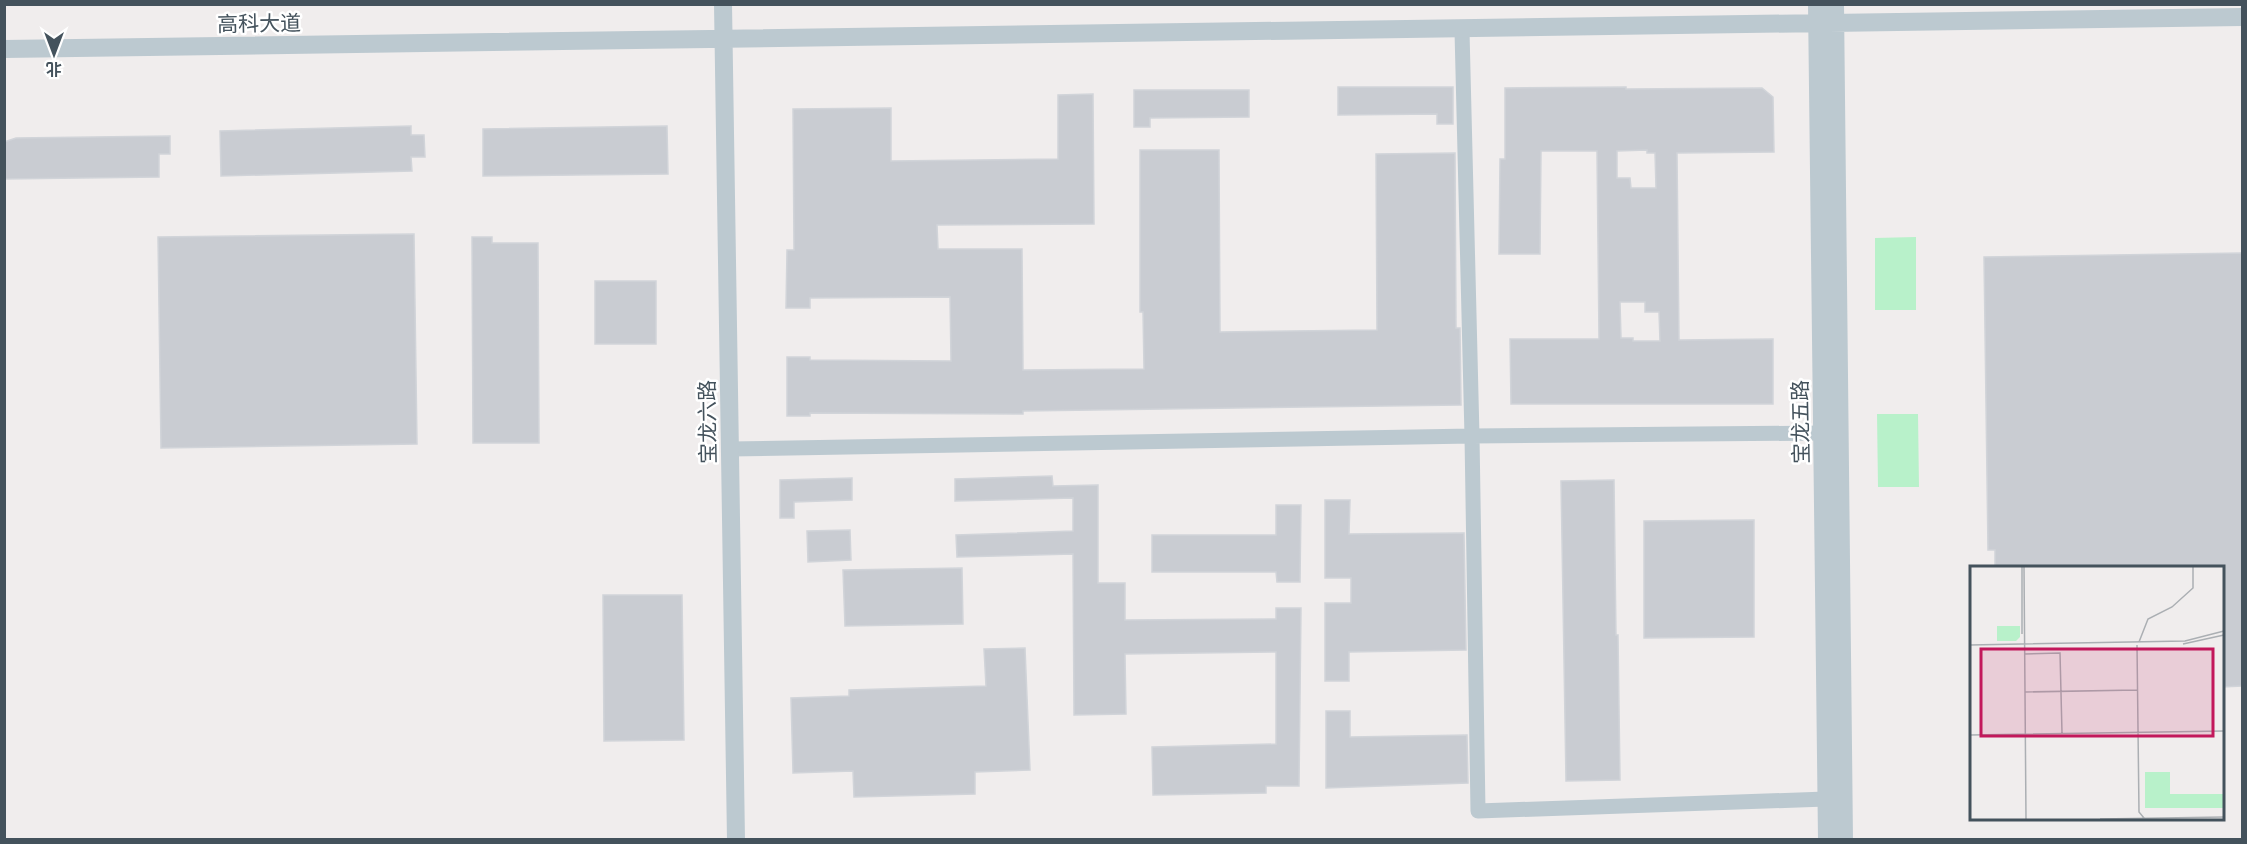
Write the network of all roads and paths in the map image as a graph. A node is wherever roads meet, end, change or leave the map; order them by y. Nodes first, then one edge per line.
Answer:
1 (723, 4) edge
2 (1817, 4) edge
3 (1835, 4) edge
4 (2242, 17) edge
5 (1826, 24) junction
6 (1462, 31) junction
7 (724, 39) junction
8 (4, 49) edge
9 (1822, 433) junction
10 (1472, 436) junction
11 (730, 449) junction
12 (1826, 799) junction
13 (736, 840) edge
14 (1827, 840) edge
15 (1844, 840) edge

1 - 7 street, 宝龙六路
2 - 5 street, 宝龙五路
3 - 5 street, 宝龙五路
4 - 5 street, 高科大道
5 - 6 street, 高科大道
5 - 9 street, 宝龙五路
5 - 15 street, 宝龙五路
6 - 7 street, 高科大道
6 - 10 street
7 - 8 street, 高科大道
7 - 11 street, 宝龙六路
9 - 10 street
9 - 12 street, 宝龙五路
10 - 11 street
10 - 12 street
11 - 13 street, 宝龙六路
12 - 14 street, 宝龙五路

